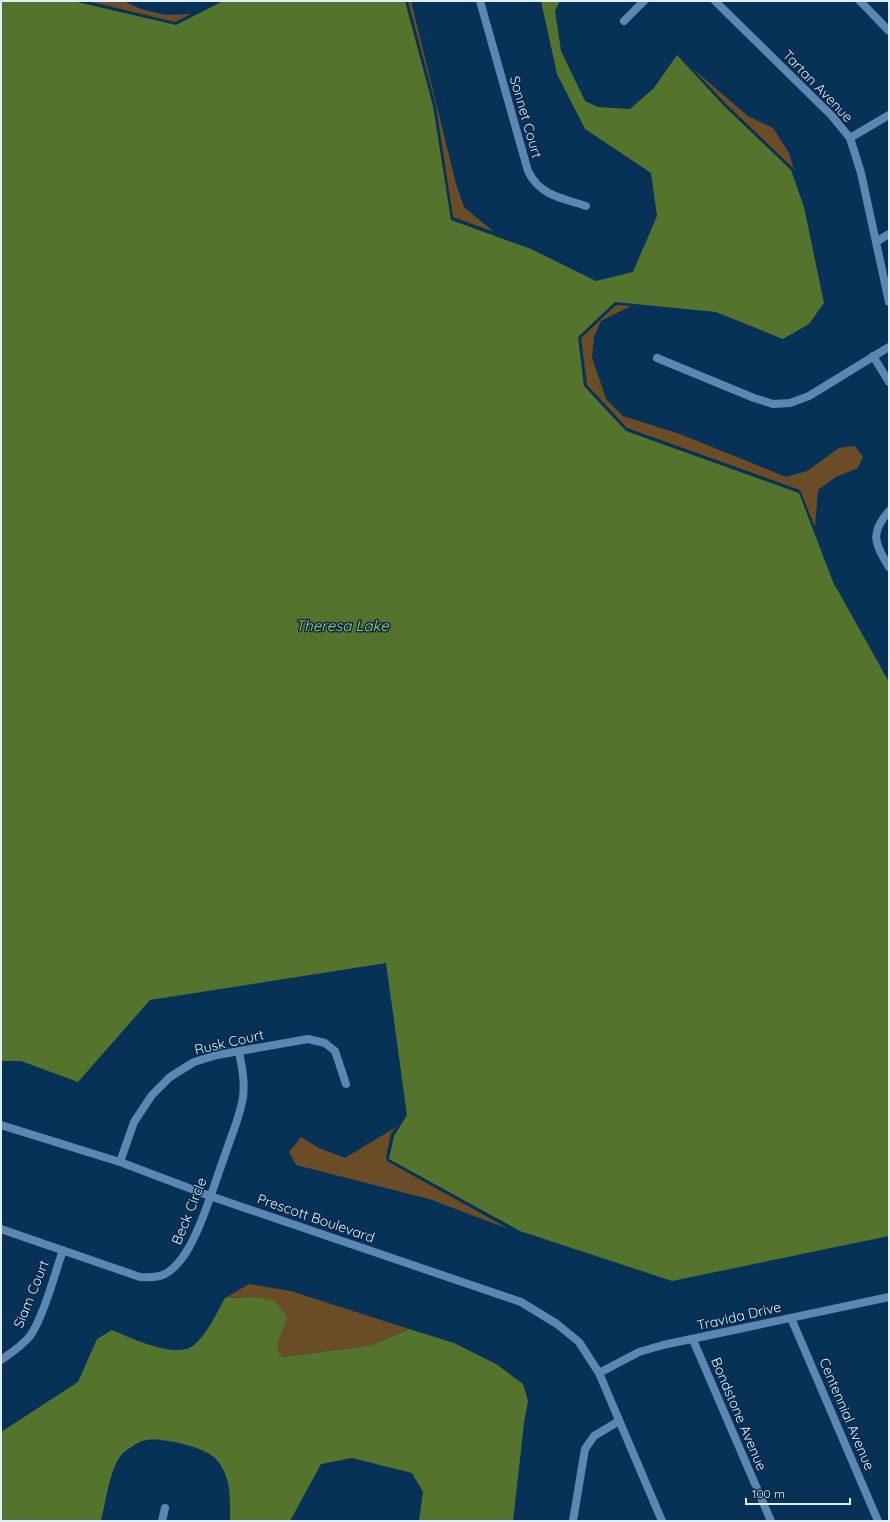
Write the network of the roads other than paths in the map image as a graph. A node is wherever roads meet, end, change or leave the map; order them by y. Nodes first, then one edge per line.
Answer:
1 (480, 1) edge
2 (644, 1) edge
3 (715, 1) edge
4 (860, 1) edge
5 (624, 21) dead end
6 (889, 31) edge
7 (889, 115) edge
8 (850, 138) junction
9 (586, 206) dead end
10 (889, 234) edge
11 (876, 242) junction
12 (889, 302) edge
13 (889, 347) edge
14 (873, 356) junction
15 (657, 358) dead end
16 (889, 382) edge
17 (889, 511) edge
18 (889, 567) edge
19 (239, 1052) junction
20 (346, 1084) dead end
21 (1, 1125) edge
22 (120, 1162) junction
23 (210, 1196) junction
24 (1, 1229) edge
25 (63, 1250) junction
26 (889, 1297) edge
27 (791, 1318) junction
28 (693, 1340) junction
29 (1, 1360) edge
30 (599, 1373) junction
31 (619, 1421) junction
32 (166, 1508) dead end
33 (162, 1521) edge
34 (573, 1521) edge
35 (662, 1521) edge
36 (771, 1521) edge
37 (878, 1521) edge

1 - 9 street, Sonnet Court
2 - 5 street
3 - 8 street, Tartan Avenue
4 - 6 street
7 - 8 street
8 - 11 street, Tartan Avenue
10 - 11 street
11 - 12 street, Tartan Avenue
13 - 14 street
14 - 15 street
14 - 16 street
17 - 18 street
19 - 20 street, Rusk Court
19 - 22 street, Rusk Court
19 - 23 street, Beck Circle
21 - 22 street, Prescott Boulevard
22 - 23 street, Prescott Boulevard
23 - 25 street, Beck Circle
23 - 30 street, Prescott Boulevard
24 - 25 street, Beck Circle
25 - 29 street, Siam Court
26 - 27 street, Travida Drive
27 - 28 street, Travida Drive
27 - 37 street, Centennial Avenue
28 - 30 street, Travida Drive
28 - 36 street, Bondstone Avenue
30 - 31 street, Prescott Boulevard
31 - 34 street
31 - 35 street
32 - 33 street

